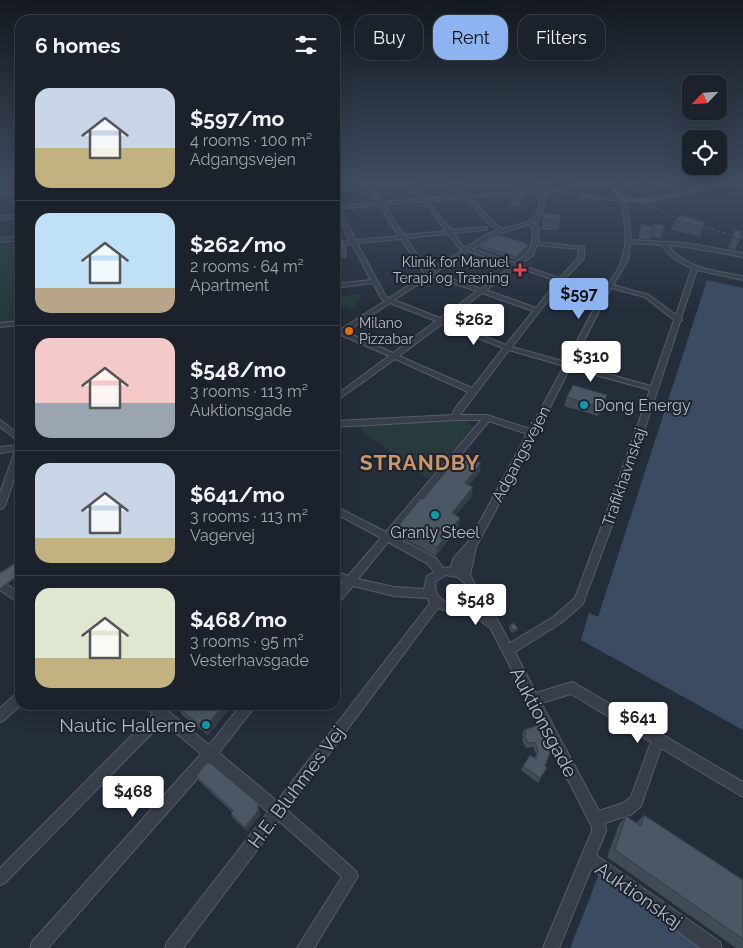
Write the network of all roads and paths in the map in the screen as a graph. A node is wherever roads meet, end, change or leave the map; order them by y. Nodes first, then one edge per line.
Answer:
1 (344, 224) edge
2 (394, 224) edge
3 (443, 224) edge
4 (495, 224) edge
5 (525, 224) edge
6 (531, 224) edge
7 (627, 224) edge
8 (486, 228) dead end
9 (503, 230) junction
10 (450, 232) junction
11 (402, 236) junction
12 (15, 239) edge
13 (0, 241) edge
14 (354, 242) junction
15 (628, 242) junction
16 (340, 243) edge
17 (535, 243) junction
18 (664, 244) junction
19 (467, 249) junction
20 (743, 256) edge
21 (516, 265) junction
22 (695, 268) junction
23 (430, 274) junction
24 (743, 278) edge
25 (562, 280) junction
26 (375, 281) junction
27 (340, 285) edge
28 (609, 286) junction
29 (481, 291) junction
30 (388, 301) junction
31 (537, 310) junction
32 (679, 320) junction
33 (442, 321) junction
34 (15, 324) edge
35 (0, 325) edge
36 (340, 333) edge
37 (340, 335) edge
38 (508, 348) junction
39 (394, 356) junction
40 (568, 365) junction
41 (655, 389) junction
42 (473, 391) junction
43 (340, 396) edge
44 (456, 418) junction
45 (486, 418) junction
46 (0, 423) edge
47 (340, 424) edge
48 (15, 431) edge
49 (533, 433) junction
50 (15, 449) edge
51 (0, 450) edge
52 (15, 463) edge
53 (0, 506) edge
54 (340, 512) edge
55 (386, 538) junction
56 (473, 543) junction
57 (15, 570) edge
58 (455, 571) junction
59 (440, 572) junction
60 (465, 576) junction
61 (340, 577) edge
62 (349, 581) junction
63 (0, 583) edge
64 (473, 591) junction
65 (340, 592) edge
66 (15, 594) edge
67 (433, 601) junction
68 (463, 605) junction
69 (494, 625) junction
70 (507, 651) junction
71 (533, 700) junction
72 (15, 702) edge
73 (156, 710) edge
74 (158, 710) edge
75 (245, 710) edge
76 (0, 716) edge
77 (658, 740) junction
78 (210, 754) junction
79 (743, 790) edge
80 (278, 811) junction
81 (595, 819) junction
82 (588, 858) junction
83 (351, 876) joint
84 (0, 878) edge
85 (38, 948) edge
86 (173, 948) edge
87 (305, 948) edge
88 (552, 948) edge
89 (714, 948) edge

1 - 14 street
2 - 11 street
3 - 10 street
4 - 9 street
5 - 9 street
6 - 17 street
7 - 15 street, Adgangsvejen
8 - 10 street
9 - 19 street
10 - 11 street
10 - 19 street
11 - 14 street
11 - 23 street
12 - 13 street
14 - 16 street
14 - 26 street
15 - 18 street
15 - 28 street, Adgangsvejen
17 - 21 street
17 - 25 street
18 - 20 street
18 - 22 street
19 - 21 street
19 - 23 street
21 - 25 street
21 - 29 street
22 - 24 street
22 - 32 street, Trafikhavnskaj
23 - 29 street
23 - 30 street
25 - 31 street
26 - 27 street
26 - 30 street
28 - 32 street
28 - 40 street, Adgangsvejen
29 - 31 street
29 - 33 street
30 - 33 street
30 - 36 street
31 - 38 street
32 - 41 street, Trafikhavnskaj
33 - 38 street
33 - 39 street
34 - 35 street
37 - 39 street
38 - 40 street
38 - 42 street
39 - 42 street
39 - 43 street
40 - 41 street
40 - 49 street, Adgangsvejen
41 - 70 street, Trafikhavnskaj
42 - 44 street
44 - 45 street
44 - 47 street
45 - 49 street
45 - 55 street
46 - 48 street
49 - 56 street, Adgangsvejen
50 - 51 street
52 - 53 street
54 - 55 street
55 - 59 street
55 - 62 street
56 - 58 street, Adgangsvejen
56 - 60 street, Adgangsvejen
57 - 63 main road
58 - 59 street
58 - 60 street
59 - 67 street
60 - 64 street
61 - 62 street
62 - 65 street
62 - 67 street
63 - 66 street
64 - 68 street
64 - 69 street, Auktionsgade
67 - 68 street
67 - 80 street, H.E. Bluhmes Vej
68 - 69 street, Auktionsgade
69 - 70 street, Auktionsgade
70 - 71 street, Auktionsgade
71 - 77 street
71 - 81 street, Auktionsgade
72 - 76 street
73 - 84 street
74 - 78 street
75 - 78 street
77 - 79 street
77 - 81 street
78 - 80 street
78 - 85 street
80 - 83 street
80 - 86 street, H.E. Bluhmes Vej
81 - 82 street
82 - 88 street
82 - 89 street, Auktionskaj
83 - 87 street

